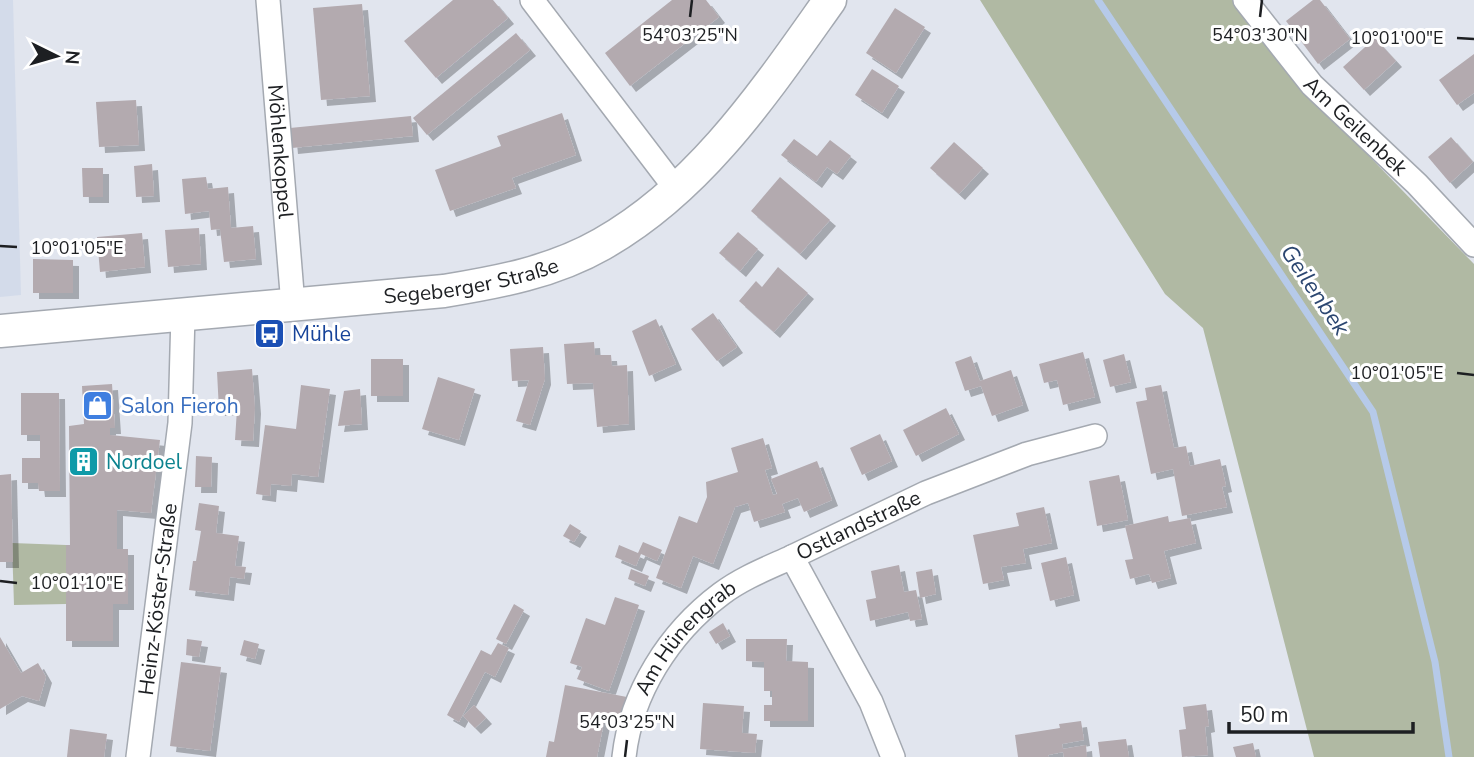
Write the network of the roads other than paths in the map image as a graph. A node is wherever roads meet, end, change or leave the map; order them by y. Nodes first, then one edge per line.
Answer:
1 (268, 0) edge
2 (532, 0) edge
3 (830, 0) edge
4 (1244, 0) edge
5 (677, 189) junction
6 (1474, 245) edge
7 (293, 304) junction
8 (183, 314) junction
9 (0, 331) edge
10 (1095, 436) dead end
11 (792, 557) junction
12 (138, 757) edge
13 (624, 757) edge
14 (894, 757) edge

1 - 7 street, Möhlenkoppel
2 - 5 street
3 - 5 main road, Segeberger Straße
4 - 6 street, Am Geilenbek
5 - 7 main road, Segeberger Straße
7 - 8 main road, Segeberger Straße
8 - 9 main road, Segeberger Straße
8 - 12 street, Heinz-Köster-Straße
10 - 11 street, Ostlandstraße
11 - 13 street, Am Hünengrab
11 - 14 street, Ostlandstraße

